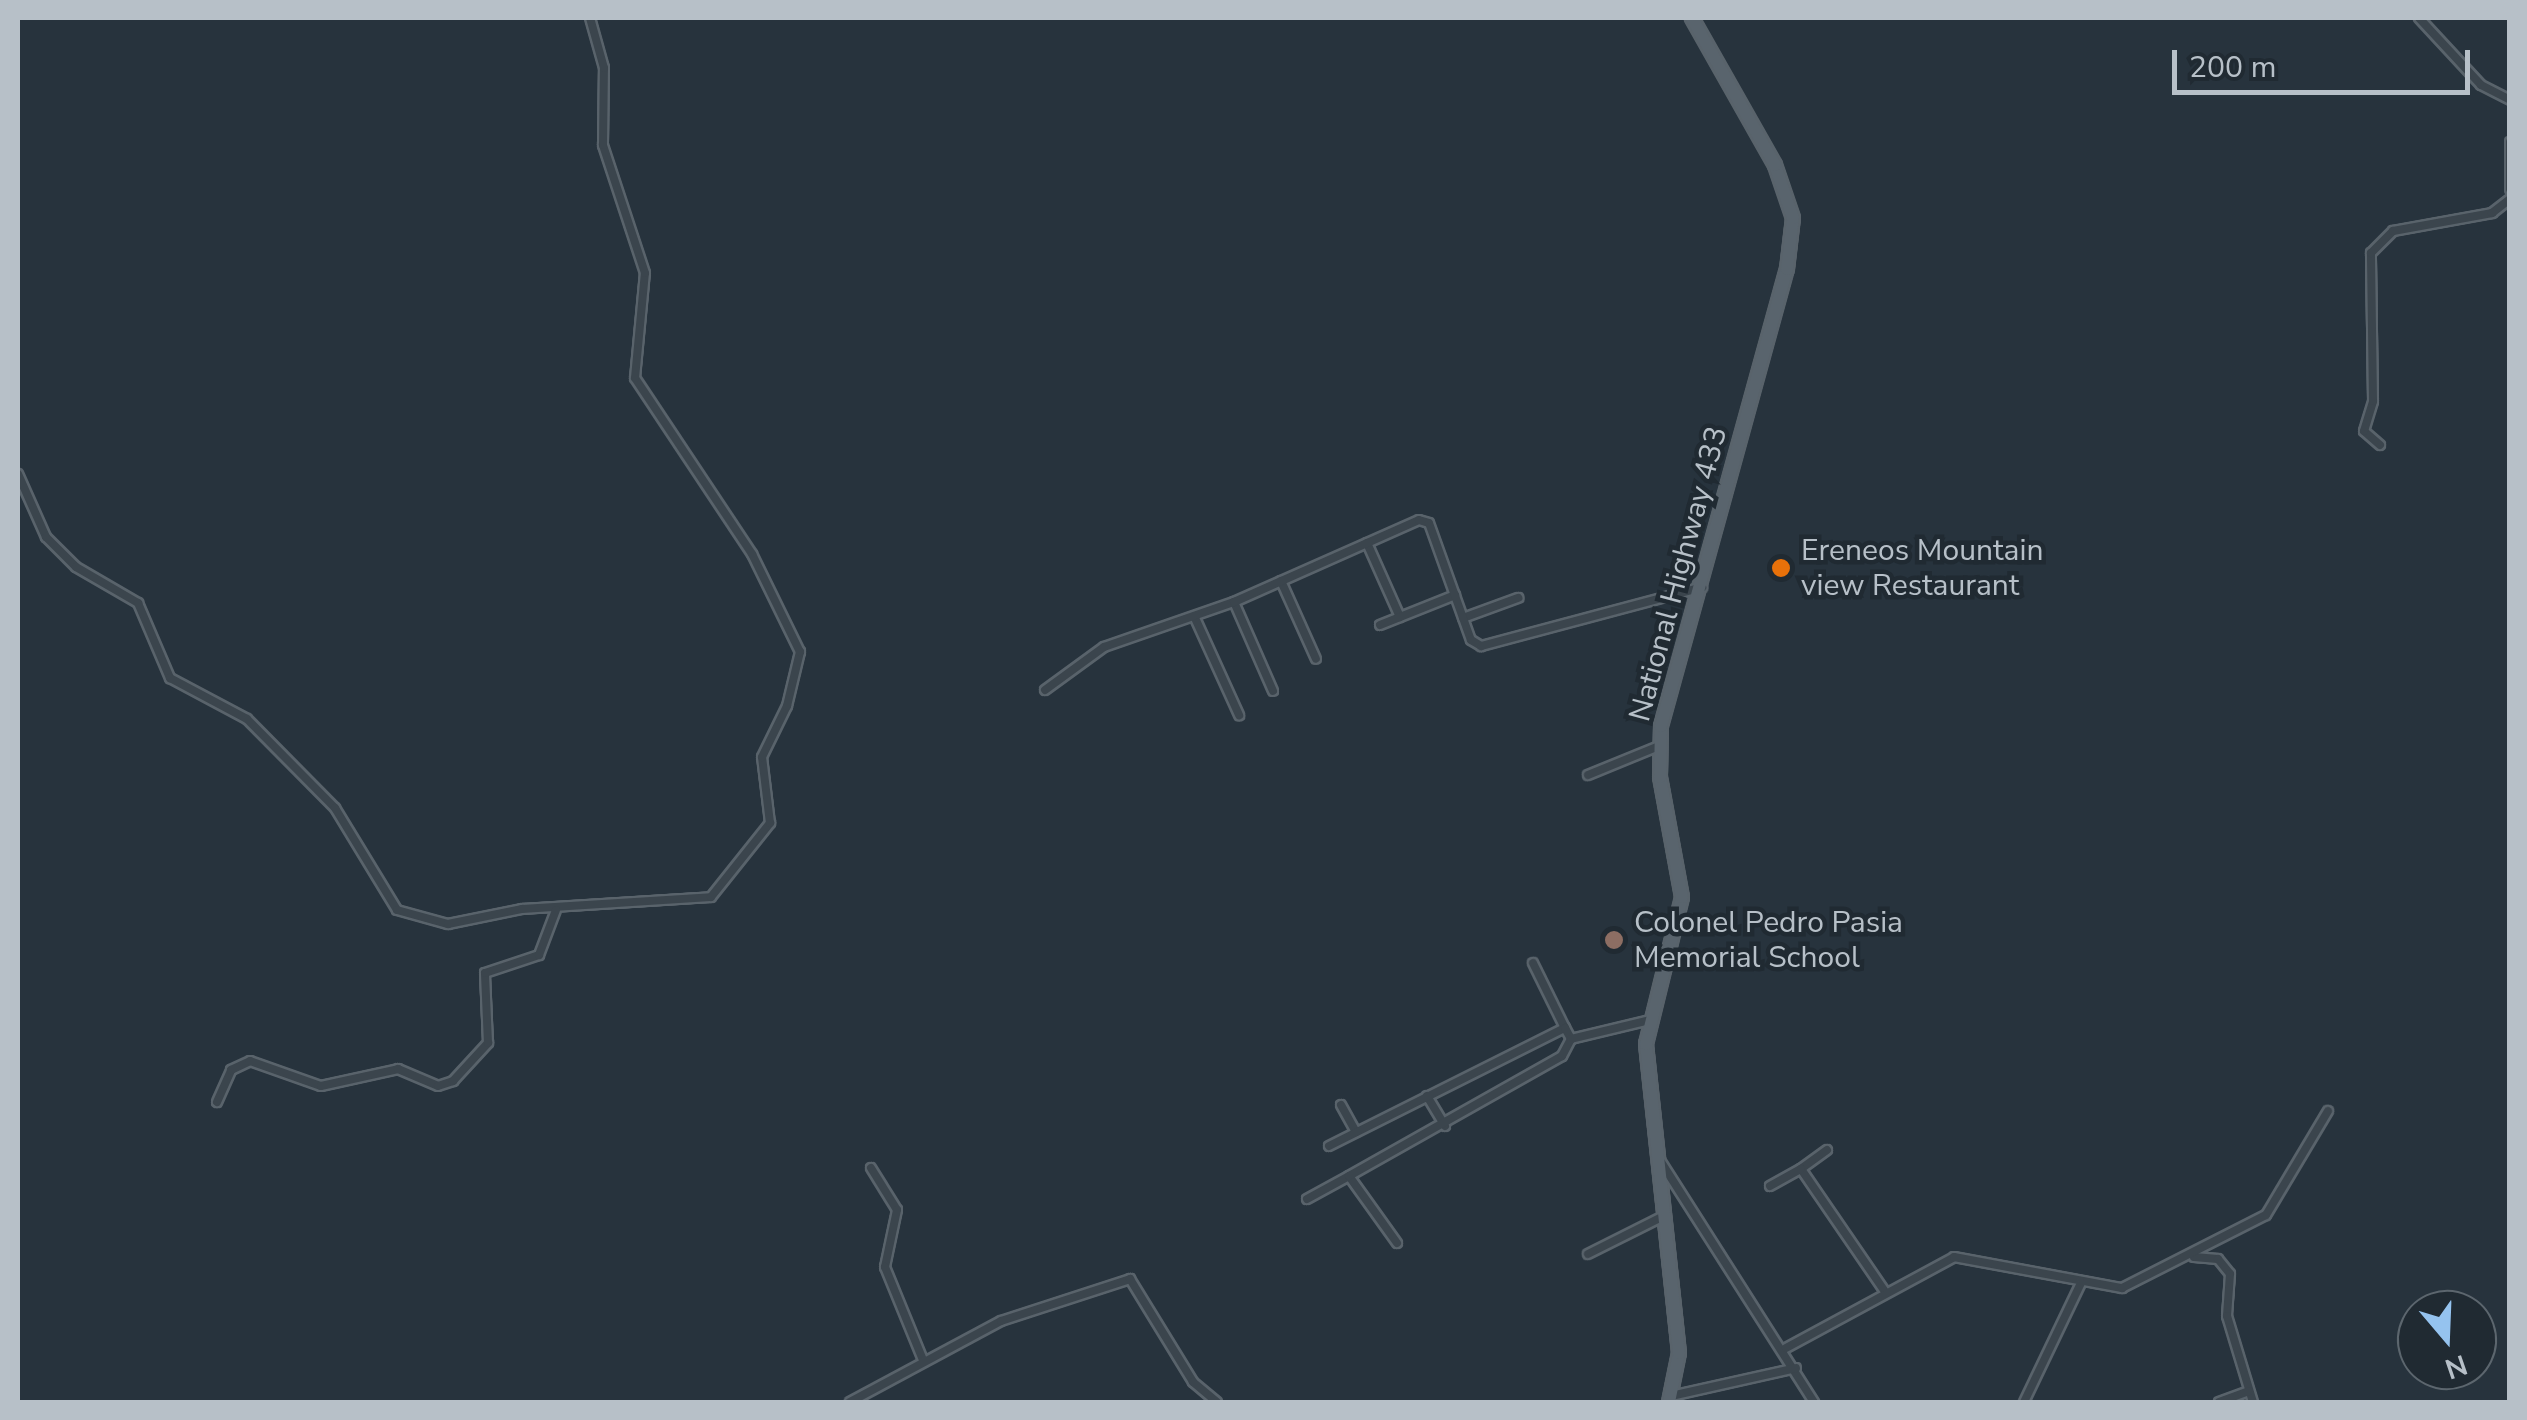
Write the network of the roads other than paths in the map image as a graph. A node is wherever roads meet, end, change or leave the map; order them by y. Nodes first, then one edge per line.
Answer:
1 (590, 18) edge
2 (1692, 18) edge
3 (2419, 18) edge
4 (2510, 100) edge
5 (2510, 142) edge
6 (2510, 189) edge
7 (2510, 198) edge
8 (2380, 445) dead end
9 (18, 474) edge
10 (1367, 543) junction
11 (1281, 581) junction
12 (1703, 587) junction
13 (1454, 595) junction
14 (1518, 598) dead end
15 (1234, 602) junction
16 (1400, 617) junction
17 (1195, 618) junction
18 (1463, 618) junction
19 (1380, 625) dead end
20 (1316, 659) dead end
21 (1045, 690) dead end
22 (1273, 691) dead end
23 (1239, 715) dead end
24 (1658, 746) junction
25 (1588, 775) dead end
26 (556, 910) junction
27 (1532, 964) dead end
28 (1650, 1020) junction
29 (1565, 1028) junction
30 (1571, 1039) junction
31 (1427, 1096) junction
32 (218, 1102) dead end
33 (1341, 1105) dead end
34 (2328, 1111) dead end
35 (1445, 1126) junction
36 (1356, 1132) junction
37 (1329, 1146) dead end
38 (1828, 1150) dead end
39 (1654, 1152) junction
40 (870, 1168) dead end
41 (1801, 1169) junction
42 (1349, 1176) junction
43 (1770, 1186) dead end
44 (1307, 1200) dead end
45 (1664, 1216) junction
46 (1396, 1242) dead end
47 (1588, 1254) dead end
48 (2189, 1257) junction
49 (2081, 1284) junction
50 (1884, 1290) junction
51 (1786, 1348) junction
52 (923, 1360) junction
53 (1796, 1368) junction
54 (2249, 1391) junction
55 (1670, 1399) edge
56 (850, 1402) edge
57 (1217, 1402) edge
58 (1814, 1402) edge
59 (2024, 1402) edge
60 (2220, 1402) edge
61 (2253, 1402) edge

1 - 26 street
2 - 12 main road, National Highway 433
3 - 4 street
5 - 6 street
7 - 8 street
9 - 26 street
10 - 11 street
10 - 13 street
10 - 16 street
11 - 15 street
11 - 20 street
12 - 18 street
12 - 24 main road, National Highway 433
13 - 16 street
13 - 18 street
14 - 18 street
15 - 17 street
15 - 22 street
16 - 19 street
17 - 21 street
17 - 23 street
24 - 25 street
24 - 28 main road, National Highway 433
26 - 32 street
27 - 29 street
28 - 30 street
28 - 39 main road, National Highway 433
29 - 30 street
29 - 31 street
30 - 35 street
31 - 35 street
31 - 36 street
33 - 36 street
34 - 48 street
35 - 42 street
36 - 37 street
38 - 41 street
39 - 45 main road, National Highway 433
39 - 51 street
40 - 52 street
41 - 43 street
41 - 50 street
42 - 44 street
42 - 46 street
45 - 47 street
45 - 55 main road, National Highway 433
48 - 49 street
48 - 54 street
49 - 50 street
49 - 59 street
50 - 51 street
51 - 53 street
52 - 56 street
52 - 57 street
53 - 55 street
53 - 58 street
54 - 60 street
54 - 61 street

